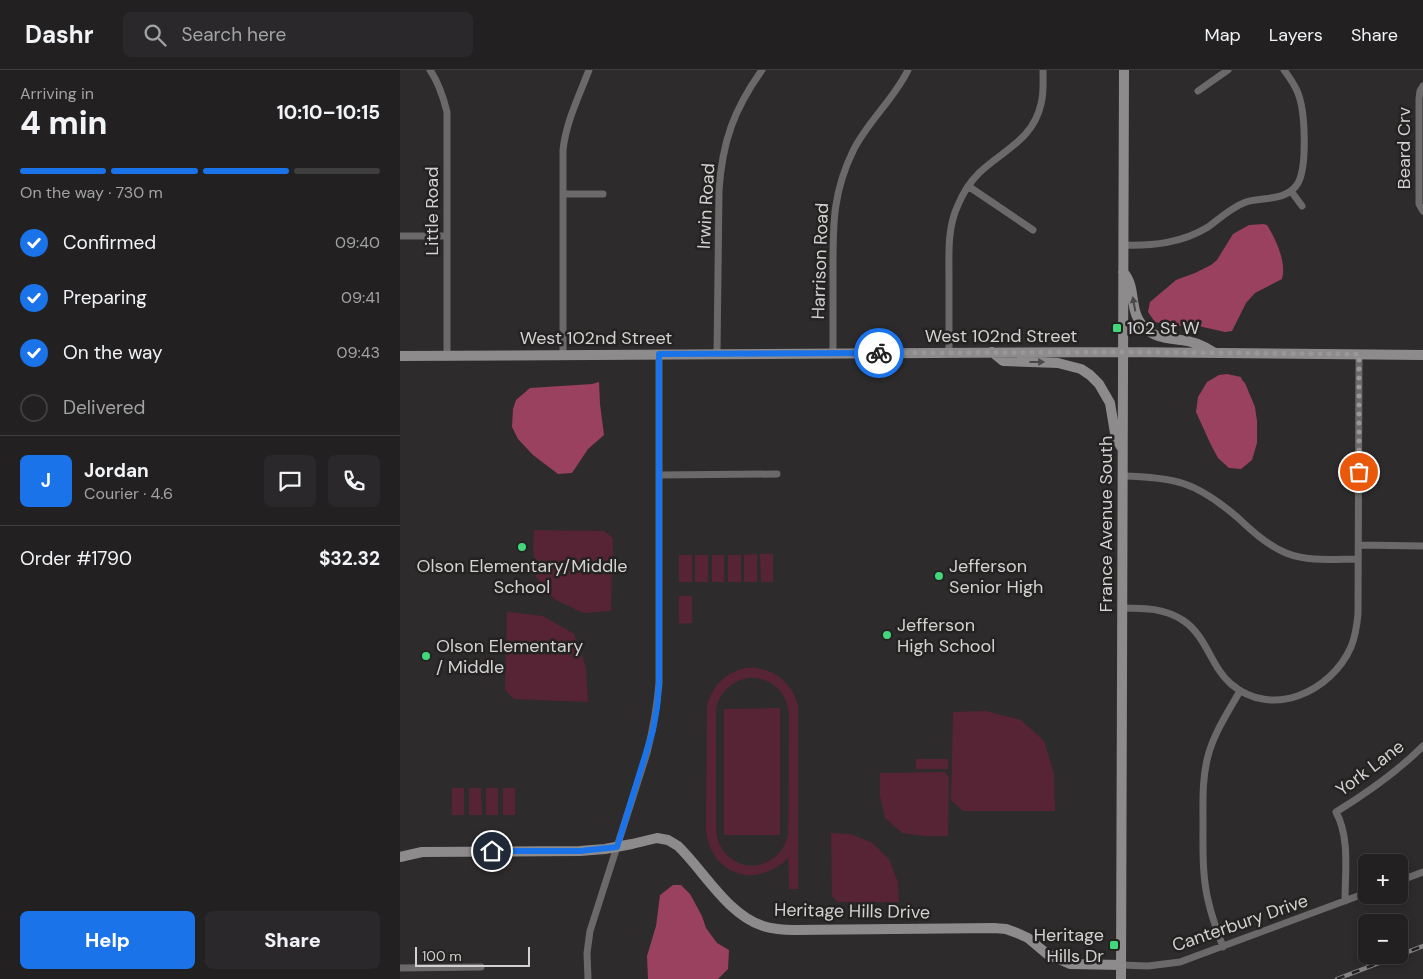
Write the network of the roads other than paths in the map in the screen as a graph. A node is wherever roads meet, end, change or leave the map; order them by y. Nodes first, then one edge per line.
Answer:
1 (430, 70) edge
2 (589, 70) edge
3 (762, 70) edge
4 (908, 70) edge
5 (1043, 70) edge
6 (1124, 70) edge
7 (1228, 70) edge
8 (1284, 70) edge
9 (1423, 86) edge
10 (1198, 91) dead end
11 (968, 186) junction
12 (1291, 191) junction
13 (563, 194) junction
14 (603, 194) dead end
15 (1302, 206) dead end
16 (1423, 211) edge
17 (1033, 230) dead end
18 (400, 236) edge
19 (447, 236) junction
20 (1123, 245) junction
21 (1123, 272) junction
22 (992, 352) junction
23 (1122, 352) junction
24 (833, 353) junction
25 (949, 353) junction
26 (1214, 353) junction
27 (659, 354) junction
28 (717, 354) junction
29 (1359, 354) junction
30 (447, 355) junction
31 (563, 355) junction
32 (1423, 355) edge
33 (400, 356) edge
34 (1122, 449) junction
35 (777, 474) dead end
36 (659, 475) junction
37 (1122, 476) junction
38 (1359, 545) junction
39 (1423, 546) edge
40 (1358, 559) junction
41 (1122, 608) junction
42 (1240, 691) junction
43 (1423, 746) edge
44 (617, 847) junction
45 (400, 857) edge
46 (1423, 872) edge
47 (1408, 878) edge
48 (1358, 896) edge
49 (1346, 901) junction
50 (1223, 947) junction
51 (1121, 965) junction
52 (400, 968) edge
53 (481, 968) dead end
54 (588, 979) edge
55 (1121, 979) edge

1 - 19 street, Little Road
2 - 13 street
3 - 28 street, Irwin Road
4 - 24 street, Harrison Road
5 - 11 street
6 - 20 street, France Avenue South
7 - 10 street
8 - 12 street
9 - 16 street, Beard Crv
11 - 17 street
11 - 25 street
12 - 15 street
12 - 20 street
13 - 14 street
13 - 31 street
18 - 19 street
19 - 30 street, Little Road
20 - 21 street, France Avenue South
21 - 23 street, France Avenue South
26 -> 21 street
22 - 23 street, West 102nd Street
22 - 25 street, West 102nd Street
22 -> 34 street
23 - 26 street, West 102nd Street
23 - 34 street, France Avenue South
24 - 25 street, West 102nd Street
24 - 28 street, West 102nd Street
26 - 29 street, West 102nd Street
27 - 28 street, West 102nd Street
27 - 31 street, West 102nd Street
27 - 36 street
29 - 32 street, West 102nd Street
29 - 38 street
30 - 31 street, West 102nd Street
30 - 33 street, West 102nd Street
34 - 37 street, France Avenue South
35 - 36 street
36 - 44 street
37 - 40 street
37 - 41 street, France Avenue South
38 - 39 street
38 - 40 street
40 - 42 street
41 - 42 street
41 - 51 street, France Avenue South
42 - 50 street
43 - 49 street, York Lane
44 - 45 street, Heritage Hills Drive
44 - 51 street, Heritage Hills Drive
44 - 54 street
46 - 47 street
48 - 49 street, Canterbury Drive
49 - 50 street, Canterbury Drive
50 - 51 street, Canterbury Drive
51 - 55 street, France Avenue South
52 - 53 street

